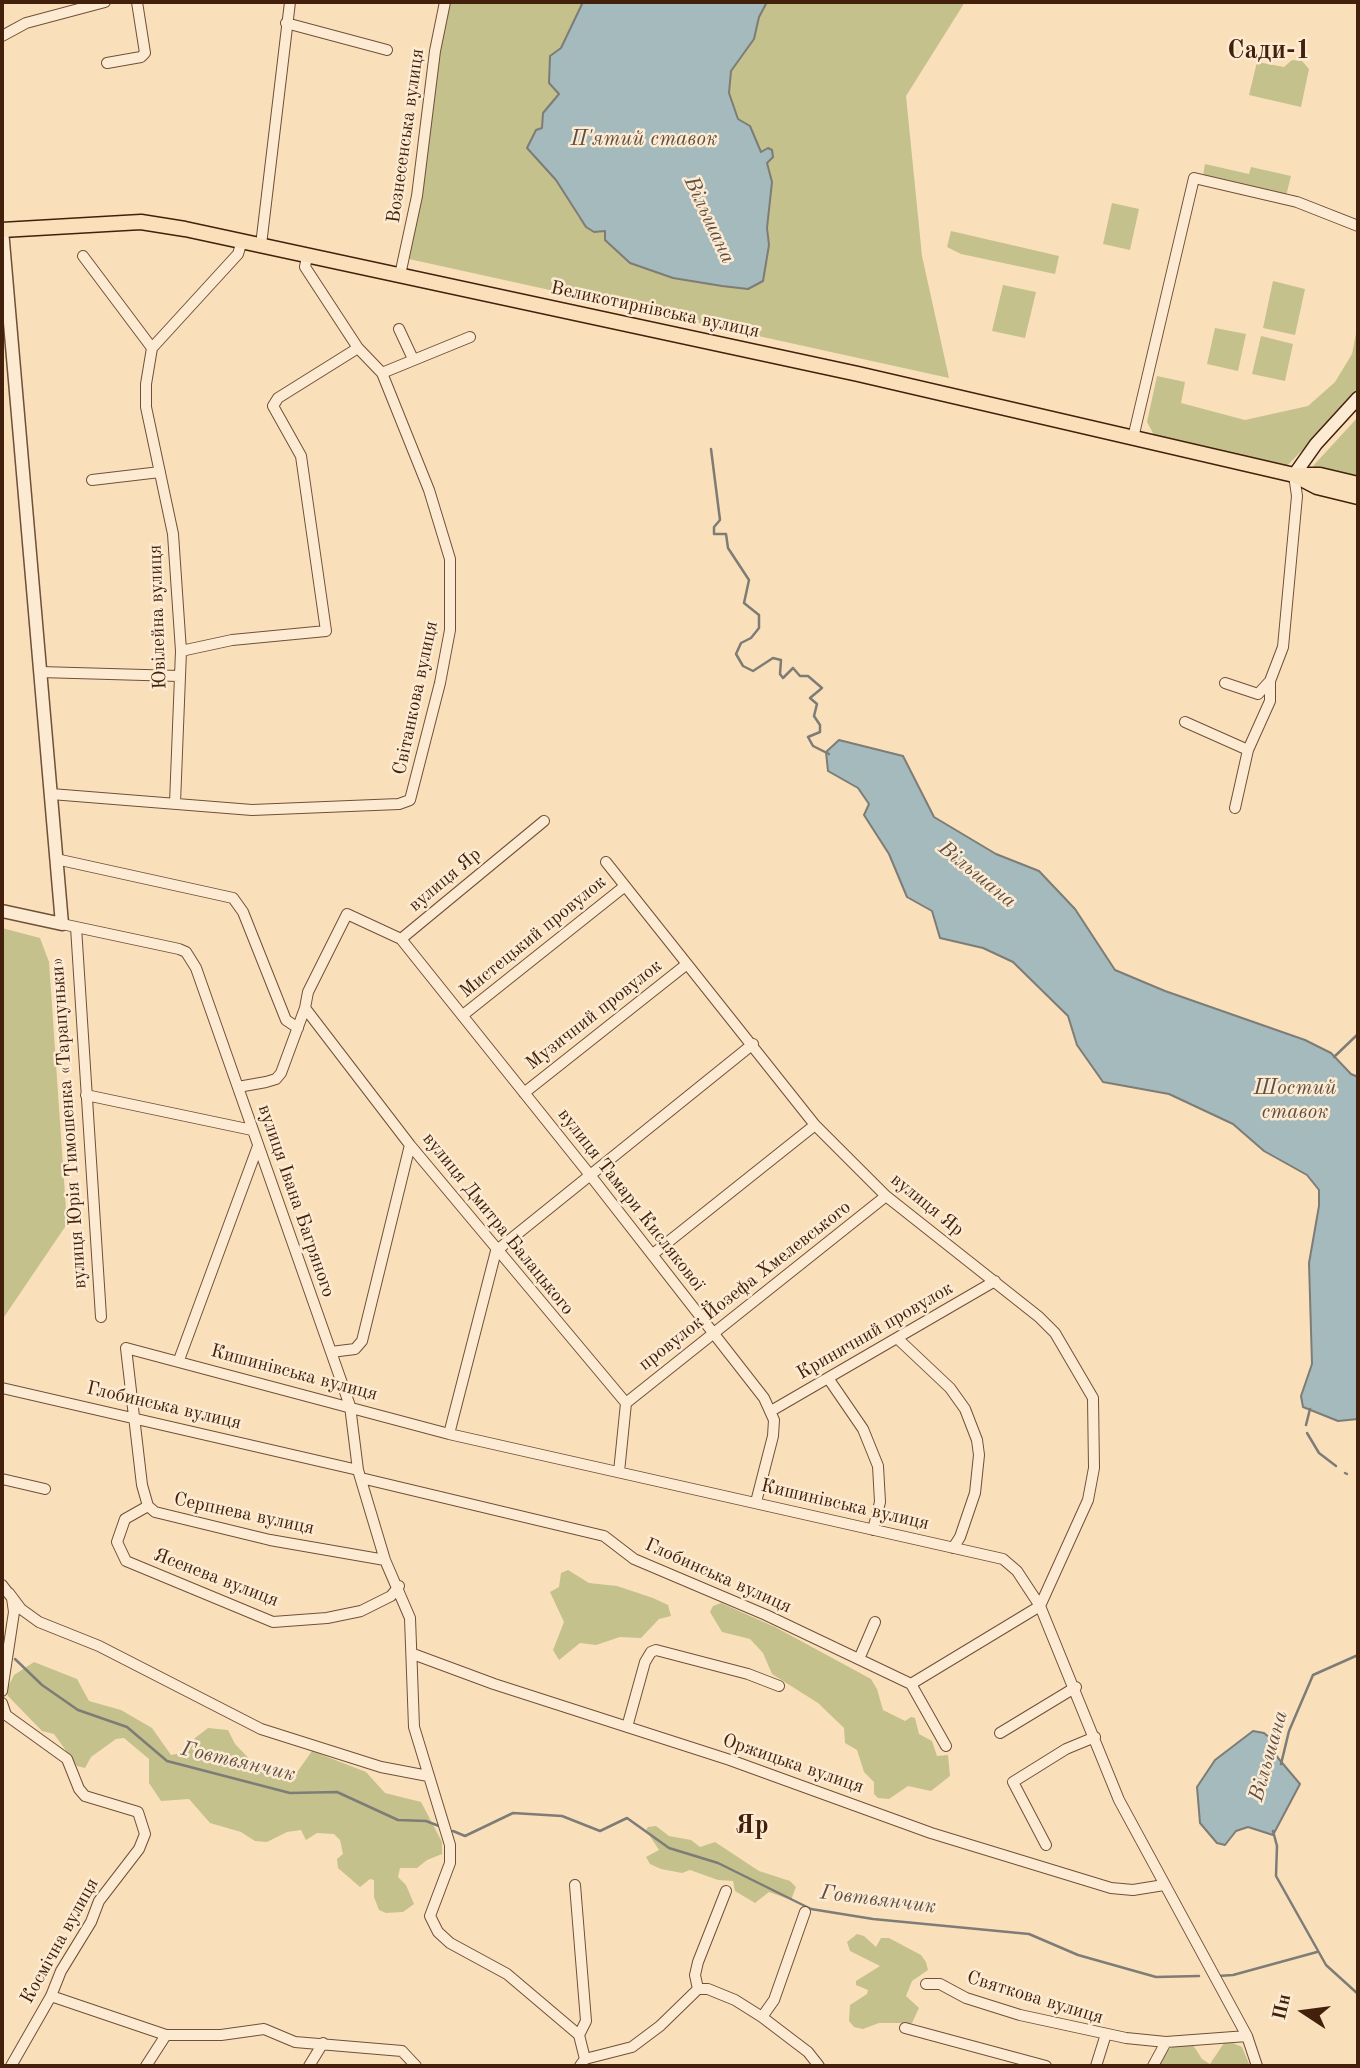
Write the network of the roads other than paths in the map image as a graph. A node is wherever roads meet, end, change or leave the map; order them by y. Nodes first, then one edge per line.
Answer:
1 (105, 2) edge
2 (137, 2) edge
3 (290, 2) edge
4 (445, 2) edge
5 (286, 23) junction
6 (2, 36) edge
7 (387, 50) dead end
8 (107, 63) dead end
9 (1358, 226) edge
10 (2, 230) edge
11 (242, 241) junction
12 (261, 246) junction
13 (83, 256) dead end
14 (307, 256) junction
15 (400, 275) junction
16 (399, 329) dead end
17 (470, 337) dead end
18 (152, 348) junction
19 (358, 348) junction
20 (412, 359) junction
21 (382, 373) junction
22 (1358, 398) edge
23 (1133, 438) junction
24 (160, 472) junction
25 (1294, 475) junction
26 (92, 480) dead end
27 (1358, 484) edge
28 (1358, 497) edge
29 (181, 652) junction
30 (40, 672) junction
31 (179, 676) junction
32 (1270, 681) junction
33 (1225, 683) dead end
34 (1185, 722) dead end
35 (1248, 750) junction
36 (51, 794) junction
37 (175, 803) junction
38 (1235, 807) dead end
39 (544, 821) dead end
40 (56, 859) junction
41 (606, 862) dead end
42 (625, 886) junction
43 (60, 898) junction
44 (2, 911) edge
45 (42, 920) junction
46 (62, 924) junction
47 (76, 927) junction
48 (401, 939) junction
49 (687, 964) junction
50 (305, 1008) junction
51 (463, 1014) junction
52 (298, 1027) junction
53 (753, 1044) junction
54 (238, 1087) junction
55 (524, 1093) junction
56 (86, 1095) junction
57 (815, 1125) junction
58 (252, 1130) junction
59 (410, 1145) junction
60 (258, 1146) junction
61 (590, 1174) junction
62 (886, 1196) junction
63 (496, 1251) junction
64 (653, 1254) junction
65 (995, 1281) junction
66 (101, 1317) dead end
67 (713, 1331) junction
68 (897, 1338) junction
69 (126, 1348) joint
70 (331, 1352) junction
71 (178, 1360) junction
72 (828, 1378) junction
73 (2, 1388) edge
74 (626, 1403) junction
75 (350, 1406) junction
76 (771, 1410) junction
77 (133, 1416) junction
78 (449, 1434) junction
79 (619, 1472) junction
80 (360, 1474) junction
81 (2, 1479) edge
82 (45, 1489) dead end
83 (756, 1502) junction
84 (148, 1506) junction
85 (873, 1530) junction
86 (953, 1548) junction
87 (385, 1560) junction
88 (399, 1586) junction
89 (5, 1589) edge
90 (1040, 1606) junction
91 (876, 1622) dead end
92 (413, 1654) junction
93 (859, 1659) junction
94 (911, 1684) junction
95 (779, 1686) dead end
96 (1076, 1687) junction
97 (2, 1690) edge
98 (2, 1703) edge
99 (627, 1727) junction
100 (1000, 1733) dead end
101 (1095, 1737) junction
102 (946, 1746) dead end
103 (428, 1776) junction
104 (1046, 1844) dead end
105 (575, 1885) dead end
106 (1164, 1885) junction
107 (726, 1891) dead end
108 (805, 1912) dead end
109 (926, 1984) dead end
110 (698, 1989) junction
111 (51, 1996) junction
112 (762, 2017) junction
113 (905, 2028) dead end
114 (1106, 2034) junction
115 (166, 2035) junction
116 (579, 2035) junction
117 (1247, 2036) junction
118 (1166, 2042) junction
119 (323, 2043) junction
120 (411, 2063) edge
121 (582, 2063) edge
122 (11, 2066) edge
123 (146, 2066) edge
124 (309, 2066) edge
125 (819, 2066) edge
126 (1046, 2066) edge
127 (1096, 2066) edge
128 (1153, 2066) edge
129 (1257, 2066) edge

1 - 6 street
2 - 8 street
3 - 5 street
4 - 15 street, Вознесенська вулиця
5 - 7 street
5 - 12 street
9 - 23 street
10 - 11 main road, Великотирнівська вулиця
10 - 30 street
11 - 12 main road, Великотирнівська вулиця
11 - 18 street
12 - 14 main road, Великотирнівська вулиця
13 - 18 street
14 - 15 main road, Великотирнівська вулиця
14 - 19 street, Світанкова вулиця
15 - 23 main road, Великотирнівська вулиця
16 - 20 street
17 - 20 street
18 - 24 street, Ювілейна вулиця
19 - 21 street, Світанкова вулиця
19 - 29 street
20 - 21 street
21 - 37 street, Світанкова вулиця
22 - 25 street
23 - 25 main road, Великотирнівська вулиця
24 - 26 street
24 - 29 street, Ювілейна вулиця
25 - 27 main road, Великотирнівська вулиця
25 - 28 main road, Великотирнівська вулиця
25 - 32 street
29 - 31 street, Ювілейна вулиця
30 - 31 street
30 - 36 street
31 - 37 street, Ювілейна вулиця
32 - 33 street
32 - 35 street
34 - 35 street
35 - 38 street
36 - 37 street
36 - 40 street
39 - 48 street, вулиця Яр
40 - 43 street
40 - 52 street
41 - 42 street, вулиця Яр
42 - 49 street, вулиця Яр
42 - 51 street, Мистецький провулок
43 - 45 street
43 - 46 street
44 - 45 street
45 - 46 street
46 - 47 street, вулиця Івана Багряного
47 - 54 street, вулиця Івана Багряного
47 - 56 street, вулиця Юрія Тимошенка «Тарапуньки»
48 - 50 street
48 - 51 street, вулиця Тамари Кислякової
49 - 53 street, вулиця Яр
49 - 55 street, Музичний провулок
50 - 52 street
50 - 59 street, вулиця Дмитра Балацького
51 - 55 street, вулиця Тамари Кислякової
52 - 54 street
53 - 57 street, вулиця Яр
53 - 61 street
54 - 58 street, вулиця Івана Багряного
55 - 61 street, вулиця Тамари Кислякової
56 - 58 street
56 - 66 street, вулиця Юрія Тимошенка «Тарапуньки»
57 - 62 street, вулиця Яр
57 - 64 street
58 - 60 street, вулиця Івана Багряного
59 - 63 street, вулиця Дмитра Балацького
59 - 70 street
60 - 70 street, вулиця Івана Багряного
60 - 71 street
61 - 63 street
61 - 64 street, вулиця Тамари Кислякової
62 - 65 street, вулиця Яр
62 - 67 street, провулок Йозефа Хмелевського
63 - 74 street, вулиця Дмитра Балацького
63 - 78 street
64 - 67 street, вулиця Тамари Кислякової
65 - 68 street, Криничний провулок
65 - 90 street, вулиця Яр
67 - 74 street, провулок Йозефа Хмелевського
67 - 76 street, вулиця Тамари Кислякової
68 - 72 street, Криничний провулок
68 - 86 street
69 - 71 street, Кишинівська вулиця
69 - 77 street, Серпнева вулиця
70 - 75 street, вулиця Івана Багряного
71 - 75 street, Кишинівська вулиця
72 - 76 street, Криничний провулок
72 - 85 street
73 - 77 street, Глобинська вулиця
74 - 79 street
75 - 78 street, Кишинівська вулиця
75 - 80 street, вулиця Івана Багряного
76 - 83 street
77 - 80 street, Глобинська вулиця
77 - 84 street, Серпнева вулиця
78 - 79 street, Кишинівська вулиця
79 - 83 street, Кишинівська вулиця
80 - 87 street, вулиця Івана Багряного
80 - 93 street, Глобинська вулиця
81 - 82 street
83 - 85 street, Кишинівська вулиця
84 - 87 street, Серпнева вулиця
84 - 88 street, Ясенева вулиця
85 - 86 street, Кишинівська вулиця
86 - 90 street, Кишинівська вулиця
87 - 88 street, вулиця Івана Багряного
88 - 92 street
89 - 97 street
89 - 103 street
90 - 94 street
90 - 96 street, Кишинівська вулиця
91 - 93 street
92 - 99 street, Оржицька вулиця
92 - 103 street
93 - 94 street, Глобинська вулиця
94 - 102 street
95 - 99 street
96 - 100 street
96 - 101 street, Кишинівська вулиця
98 - 111 street, Космічна вулиця
99 - 106 street, Оржицька вулиця
101 - 104 street
101 - 106 street, Кишинівська вулиця
103 - 116 street
105 - 116 street
106 - 117 street, Кишинівська вулиця
107 - 110 street
108 - 112 street
109 - 114 street, Святкова вулиця
110 - 112 street
110 - 121 street
111 - 115 street
111 - 122 street, Космічна вулиця
112 - 125 street
113 - 126 street
114 - 118 street
114 - 127 street, Святкова вулиця
115 - 119 street
115 - 123 street
116 - 121 street
117 - 118 street
117 - 129 street, Кишинівська вулиця
118 - 128 street
119 - 120 street
119 - 124 street

